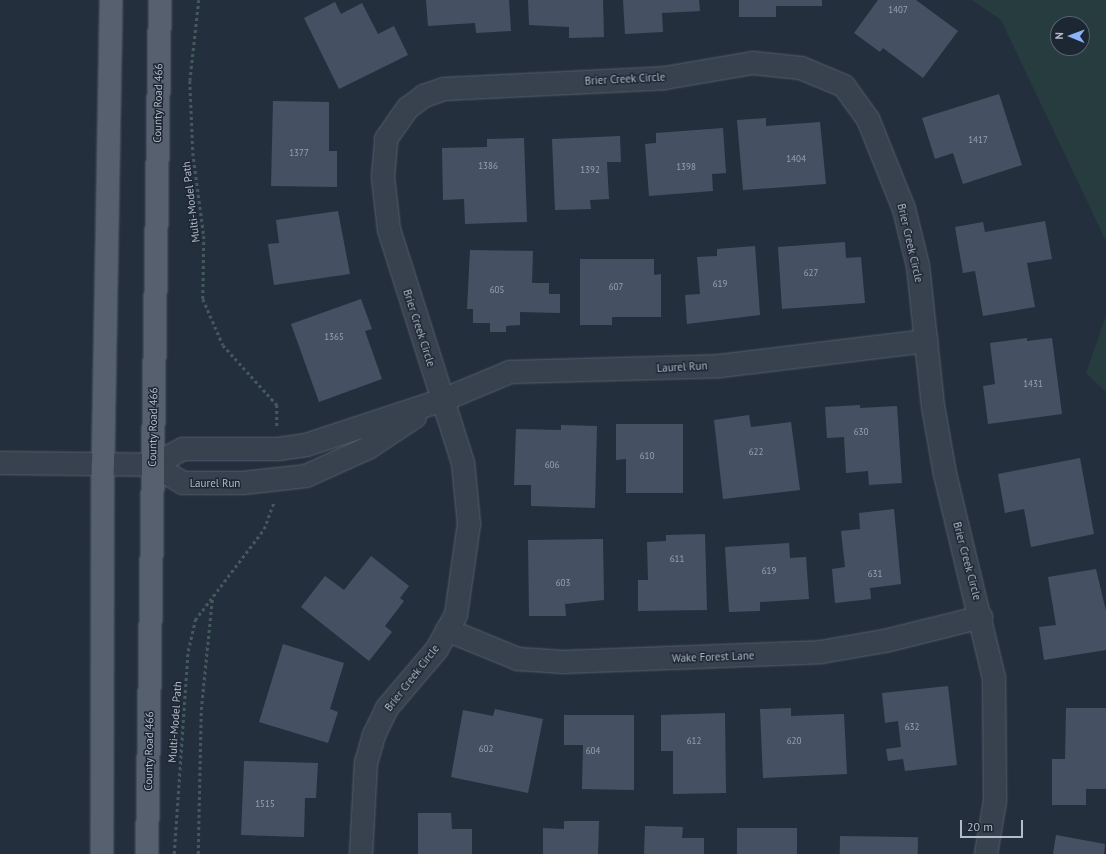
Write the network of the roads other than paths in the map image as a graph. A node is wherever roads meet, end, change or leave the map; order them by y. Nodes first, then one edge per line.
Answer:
1 (111, 0) edge
2 (160, 0) edge
3 (926, 341) junction
4 (443, 400) junction
5 (0, 463) edge
6 (103, 465) junction
7 (153, 465) junction
8 (981, 617) junction
9 (447, 630) junction
10 (102, 854) edge
11 (147, 854) edge
12 (362, 854) edge
13 (986, 854) edge

1 - 6 main road
2 - 7 main road, County Road 466
3 - 4 street, Laurel Run
3 - 4 street, Brier Creek Circle
3 - 8 street, Brier Creek Circle
4 - 7 street, Laurel Run
4 - 7 street, Laurel Run
4 - 9 street, Brier Creek Circle
5 - 6 street
6 - 7 street
6 - 10 main road
7 - 11 main road, County Road 466
8 - 9 street, Wake Forest Lane
8 - 13 street, Brier Creek Circle
9 - 12 street, Brier Creek Circle

